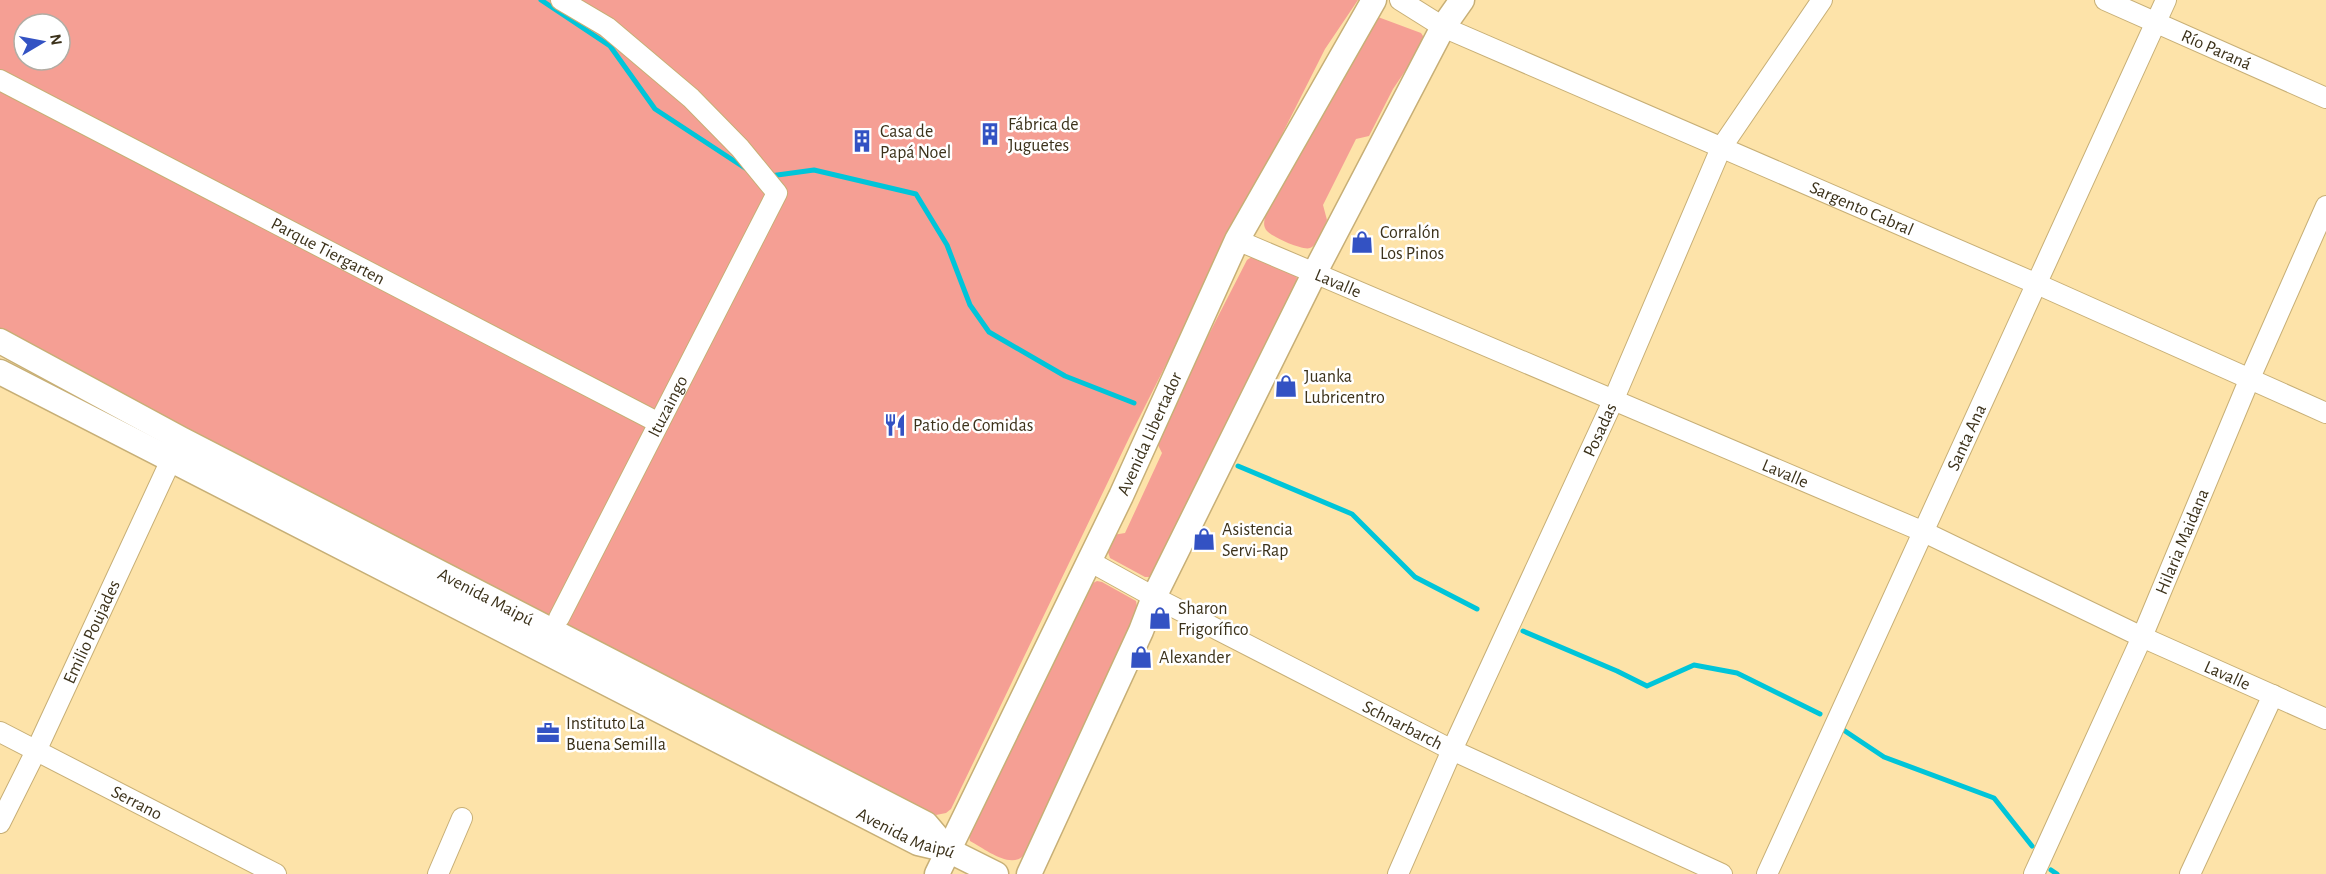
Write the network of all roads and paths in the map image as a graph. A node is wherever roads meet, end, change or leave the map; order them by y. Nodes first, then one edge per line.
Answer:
1 (561, 0) edge
2 (1374, 0) edge
3 (1400, 0) edge
4 (1462, 0) edge
5 (1822, 0) edge
6 (2105, 0) edge
7 (2166, 0) edge
8 (2156, 21) junction
9 (1443, 27) junction
10 (0, 80) edge
11 (2326, 98) edge
12 (1721, 148) junction
13 (2326, 206) edge
14 (1238, 240) junction
15 (1315, 272) junction
16 (2037, 284) junction
17 (0, 341) edge
18 (0, 372) edge
19 (2250, 378) junction
20 (1613, 401) junction
21 (2326, 413) edge
22 (659, 423) junction
23 (176, 449) junction
24 (1924, 532) junction
25 (1089, 561) junction
26 (1154, 597) junction
27 (559, 618) dead end
28 (2142, 637) junction
29 (2274, 695) junction
30 (2326, 718) edge
31 (0, 732) edge
32 (1452, 750) junction
33 (36, 751) junction
34 (462, 818) dead end
35 (0, 823) edge
36 (948, 850) junction
37 (276, 874) edge
38 (438, 874) edge
39 (937, 874) edge
40 (996, 874) edge
41 (1029, 874) edge
42 (1398, 874) edge
43 (1722, 874) edge
44 (1767, 874) edge
45 (2034, 874) edge
46 (2190, 874) edge

1 - 22 street, Ituzaingo
2 - 14 main road, Avenida Libertador
3 - 9 street, Sargento Cabral
4 - 9 main road
5 - 12 street, Posadas
6 - 8 street, Río Paraná
7 - 8 street, Santa Ana
8 - 11 street, Río Paraná
8 - 16 street, Santa Ana
9 - 12 street, Sargento Cabral
9 - 15 main road
10 - 22 street, Parque Tiergarten
12 - 16 street, Sargento Cabral
12 - 20 street, Posadas
13 - 19 street, Hilaria Maidana
14 - 15 street, Lavalle
14 - 25 main road, Avenida Libertador
15 - 20 street, Lavalle
15 - 26 main road
16 - 19 street, Sargento Cabral
16 - 24 street, Santa Ana
17 - 23 main road, Avenida Maipú
18 - 23 main road, Avenida Maipú
19 - 21 street, Sargento Cabral
19 - 28 street, Hilaria Maidana
20 - 24 street, Lavalle
20 - 32 street, Posadas
22 - 27 street, Ituzaingo
23 - 33 street, Emilio Poujades
23 - 36 main road, Avenida Maipú
24 - 28 street, Lavalle
24 - 44 street, Santa Ana
25 - 26 street, Schnarbarch
25 - 36 main road, Avenida Libertador
26 - 32 street, Schnarbarch
26 - 41 main road
28 - 29 street, Lavalle
28 - 45 street, Hilaria Maidana
29 - 30 street, Lavalle
29 - 46 street
31 - 33 street, Serrano
32 - 42 street, Posadas
32 - 43 street, Schnarbarch
33 - 35 street, Emilio Poujades
33 - 37 street, Serrano
34 - 38 street
36 - 39 main road, Avenida Libertador
36 - 40 main road, Avenida Maipú

